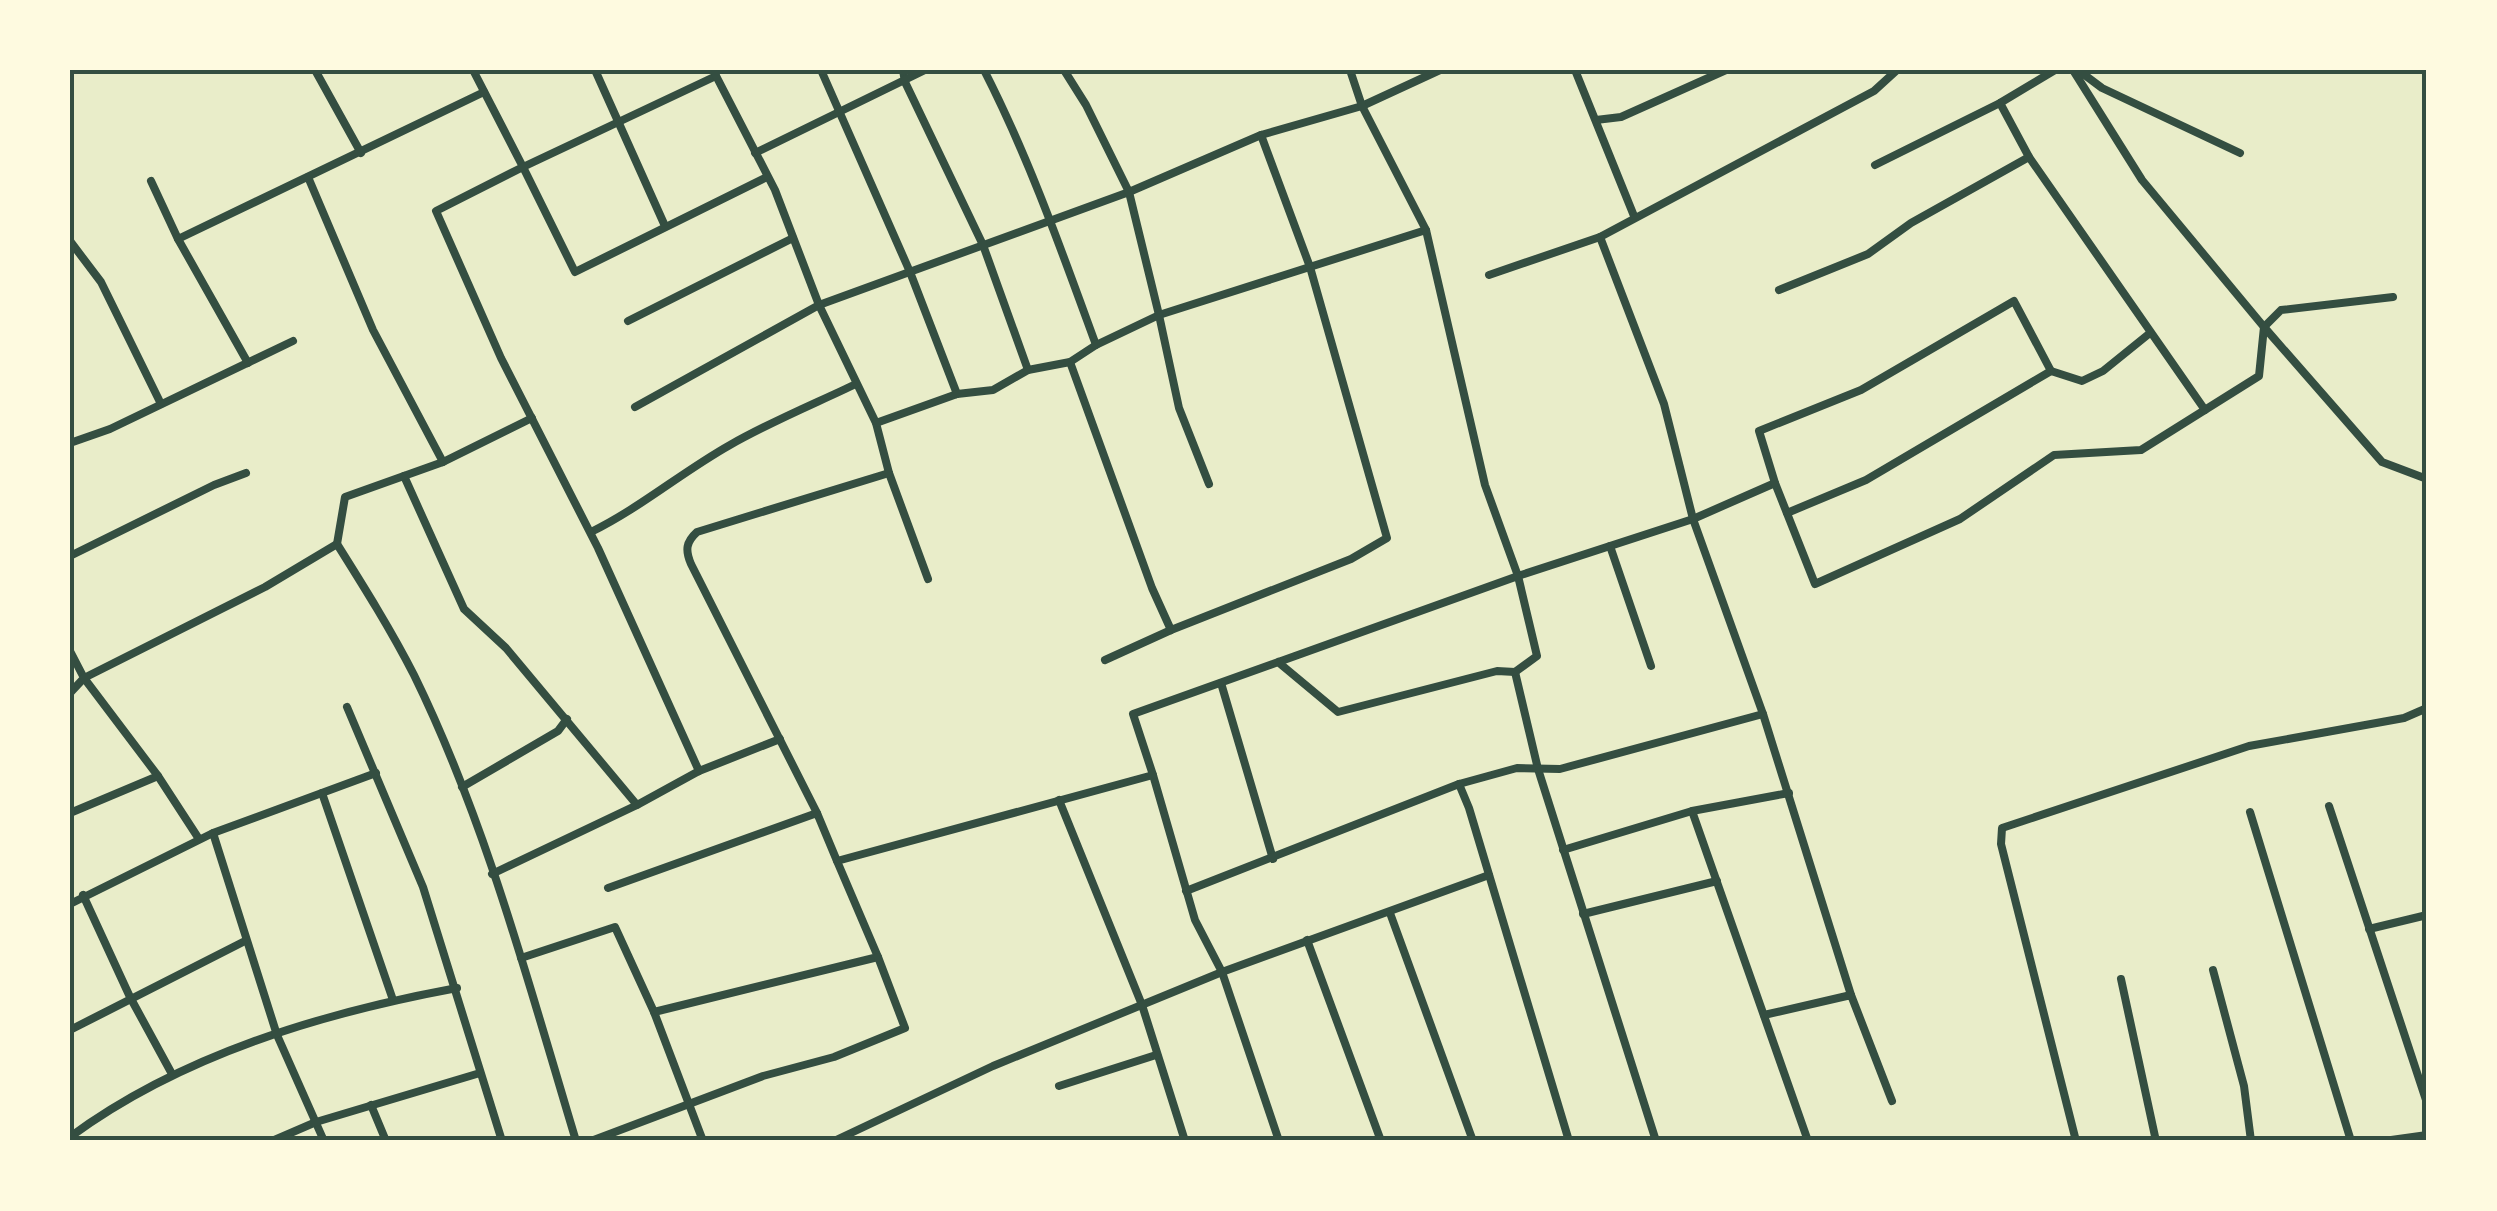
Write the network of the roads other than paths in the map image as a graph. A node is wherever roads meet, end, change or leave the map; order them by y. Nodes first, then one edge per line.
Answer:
1 (315, 70) edge
2 (474, 70) edge
3 (595, 70) edge
4 (821, 70) edge
5 (903, 70) edge
6 (925, 70) edge
7 (984, 70) edge
8 (1064, 70) edge
9 (1350, 70) edge
10 (1440, 70) edge
11 (1576, 70) edge
12 (1726, 70) edge
13 (1897, 70) edge
14 (2055, 70) edge
15 (2076, 70) edge
16 (714, 73) edge
17 (904, 82) junction
18 (484, 92) junction
19 (2000, 103) junction
20 (1362, 106) junction
21 (842, 112) junction
22 (620, 120) junction
23 (1596, 120) junction
24 (1261, 135) junction
25 (361, 153) junction
26 (755, 153) junction
27 (2240, 153) dead end
28 (2029, 156) junction
29 (1875, 165) dead end
30 (523, 167) junction
31 (308, 177) junction
32 (768, 177) junction
33 (151, 181) dead end
34 (1129, 192) junction
35 (1634, 216) junction
36 (1051, 220) junction
37 (665, 226) junction
38 (1426, 230) junction
39 (1600, 236) junction
40 (793, 238) junction
41 (178, 239) junction
42 (70, 241) edge
43 (983, 245) junction
44 (1310, 267) junction
45 (910, 272) junction
46 (1489, 275) dead end
47 (1779, 290) dead end
48 (2393, 297) dead end
49 (819, 306) junction
50 (1159, 315) junction
51 (628, 321) dead end
52 (2264, 327) junction
53 (2150, 333) junction
54 (293, 341) dead end
55 (1096, 345) junction
56 (248, 362) junction
57 (1070, 362) junction
58 (1028, 370) junction
59 (2051, 371) junction
60 (856, 384) junction
61 (957, 394) junction
62 (162, 404) junction
63 (635, 407) dead end
64 (2205, 410) junction
65 (532, 418) junction
66 (876, 423) junction
67 (70, 443) edge
68 (443, 462) junction
69 (246, 473) dead end
70 (889, 473) junction
71 (404, 476) junction
72 (2427, 479) edge
73 (1775, 483) junction
74 (1208, 484) dead end
75 (1787, 513) junction
76 (1693, 519) junction
77 (590, 532) junction
78 (337, 544) junction
79 (1610, 546) junction
80 (70, 556) edge
81 (1518, 576) junction
82 (928, 579) dead end
83 (1171, 630) junction
84 (70, 651) edge
85 (1106, 660) dead end
86 (1278, 662) junction
87 (1651, 666) dead end
88 (1515, 672) junction
89 (84, 678) junction
90 (1220, 682) junction
91 (70, 693) edge
92 (348, 707) dead end
93 (2427, 708) edge
94 (1763, 714) junction
95 (567, 719) junction
96 (780, 739) junction
97 (1538, 769) junction
98 (699, 770) junction
99 (376, 773) junction
100 (158, 776) junction
101 (1152, 776) junction
102 (1459, 784) junction
103 (462, 787) junction
104 (322, 793) junction
105 (1789, 793) junction
106 (1059, 800) junction
107 (637, 805) junction
108 (2329, 806) dead end
109 (1692, 812) junction
110 (2250, 812) dead end
111 (70, 813) edge
112 (818, 813) junction
113 (213, 833) junction
114 (199, 840) junction
115 (1563, 850) junction
116 (1273, 859) junction
117 (837, 861) junction
118 (492, 874) junction
119 (1489, 875) junction
120 (1717, 881) junction
121 (608, 888) dead end
122 (1186, 891) junction
123 (82, 896) junction
124 (70, 904) edge
125 (1390, 912) junction
126 (1583, 914) junction
127 (2427, 915) edge
128 (2369, 929) junction
129 (1306, 940) junction
130 (245, 941) junction
131 (878, 957) junction
132 (521, 958) junction
133 (2213, 970) dead end
134 (1222, 972) junction
135 (2121, 979) dead end
136 (457, 988) junction
137 (1851, 994) junction
138 (130, 997) junction
139 (393, 1000) junction
140 (1142, 1005) junction
141 (654, 1012) junction
142 (1764, 1015) junction
143 (70, 1030) edge
144 (276, 1035) junction
145 (1156, 1055) junction
146 (480, 1072) junction
147 (172, 1074) junction
148 (1059, 1086) dead end
149 (1892, 1101) dead end
150 (2427, 1103) edge
151 (689, 1104) junction
152 (371, 1105) junction
153 (316, 1122) junction
154 (2427, 1134) edge
155 (70, 1138) edge
156 (272, 1141) edge
157 (324, 1141) edge
158 (386, 1141) edge
159 (502, 1141) edge
160 (576, 1141) edge
161 (590, 1141) edge
162 (703, 1141) edge
163 (834, 1141) edge
164 (1185, 1141) edge
165 (1279, 1141) edge
166 (1382, 1141) edge
167 (1473, 1141) edge
168 (1570, 1141) edge
169 (1656, 1141) edge
170 (1808, 1141) edge
171 (2076, 1141) edge
172 (2156, 1141) edge
173 (2251, 1141) edge
174 (2351, 1141) edge
175 (2384, 1141) edge

1 - 25 street
2 - 18 street
3 - 22 street
4 - 21 street
5 - 17 street
6 - 17 street
7 - 36 street
8 - 34 street
9 - 20 street
10 - 20 street
11 - 23 street
12 - 23 street
13 - 35 street
14 - 19 street
15 - 27 street
15 - 52 street
16 - 22 street
16 - 26 street
17 - 21 street
17 - 43 street
18 - 25 street
18 - 30 street
19 - 28 street
19 - 29 street
20 - 24 street
20 - 38 street
21 - 26 street
21 - 45 street
22 - 30 street
22 - 37 street
23 - 35 street
24 - 34 street
24 - 44 street
25 - 31 street
26 - 32 street
28 - 47 street
28 - 53 street
30 - 37 street
30 - 65 street
31 - 41 street
31 - 68 street
32 - 37 street
32 - 40 street
33 - 41 street
34 - 36 street
34 - 50 street
35 - 39 street
36 - 43 street
36 - 55 street
38 - 44 street
38 - 81 street
39 - 46 street
39 - 76 street
40 - 49 street
40 - 51 street
41 - 56 street
42 - 62 street
43 - 45 street
43 - 58 street
44 - 50 street
44 - 83 street
45 - 49 street
45 - 61 street
48 - 52 street
49 - 60 street
49 - 63 street
50 - 55 street
50 - 74 street
52 - 64 street
52 - 72 street
53 - 59 street
53 - 64 street
54 - 56 street
55 - 57 street
56 - 62 street
57 - 58 street
57 - 83 street
58 - 61 street
59 - 73 street
59 - 75 street
60 - 66 street
60 - 77 street
61 - 66 street
62 - 67 street
64 - 75 street
65 - 68 street
65 - 77 street
66 - 70 street
68 - 71 street
69 - 80 street
70 - 82 street
70 - 96 street
71 - 78 street
71 - 95 street
73 - 75 street
73 - 76 street
76 - 79 street
76 - 94 street
77 - 98 street
78 - 89 street
78 - 103 street
79 - 81 street
79 - 87 street
81 - 86 street
81 - 88 street
83 - 85 street
84 - 89 street
86 - 88 street
86 - 90 street
88 - 97 street
89 - 91 street
89 - 100 street
90 - 101 street
90 - 116 street
92 - 99 street
93 - 171 street
94 - 97 street
94 - 105 street
95 - 103 street
95 - 107 street
96 - 98 street
96 - 112 street
97 - 102 street
97 - 115 street
98 - 107 street
99 - 104 street
99 - 136 street
100 - 111 street
100 - 114 street
101 - 106 street
101 - 122 street
102 - 116 street
102 - 119 street
103 - 118 street
104 - 113 street
104 - 139 street
105 - 109 street
105 - 137 street
106 - 117 street
106 - 140 street
107 - 118 street
108 - 128 street
109 - 115 street
109 - 120 street
110 - 174 street
112 - 117 street
112 - 121 street
113 - 114 street
113 - 130 street
114 - 123 street
115 - 126 street
116 - 122 street
117 - 131 street
118 - 132 street
119 - 125 street
119 - 168 street
120 - 126 street
120 - 142 street
122 - 134 street
123 - 124 street
123 - 138 street
125 - 129 street
125 - 167 street
126 - 169 street
127 - 128 street
128 - 150 street
129 - 134 street
129 - 166 street
130 - 138 street
130 - 144 street
131 - 141 street
131 - 151 street
132 - 141 street
132 - 160 street
133 - 173 street
134 - 140 street
134 - 165 street
135 - 172 street
136 - 139 street
136 - 146 street
137 - 142 street
137 - 149 street
138 - 143 street
138 - 147 street
139 - 144 street
140 - 145 street
140 - 163 street
141 - 151 street
142 - 170 street
144 - 147 street
144 - 153 street
145 - 148 street
145 - 164 street
146 - 152 street
146 - 159 street
147 - 155 street
151 - 161 street
151 - 162 street
152 - 153 street
152 - 158 street
153 - 156 street
153 - 157 street
154 - 175 street

